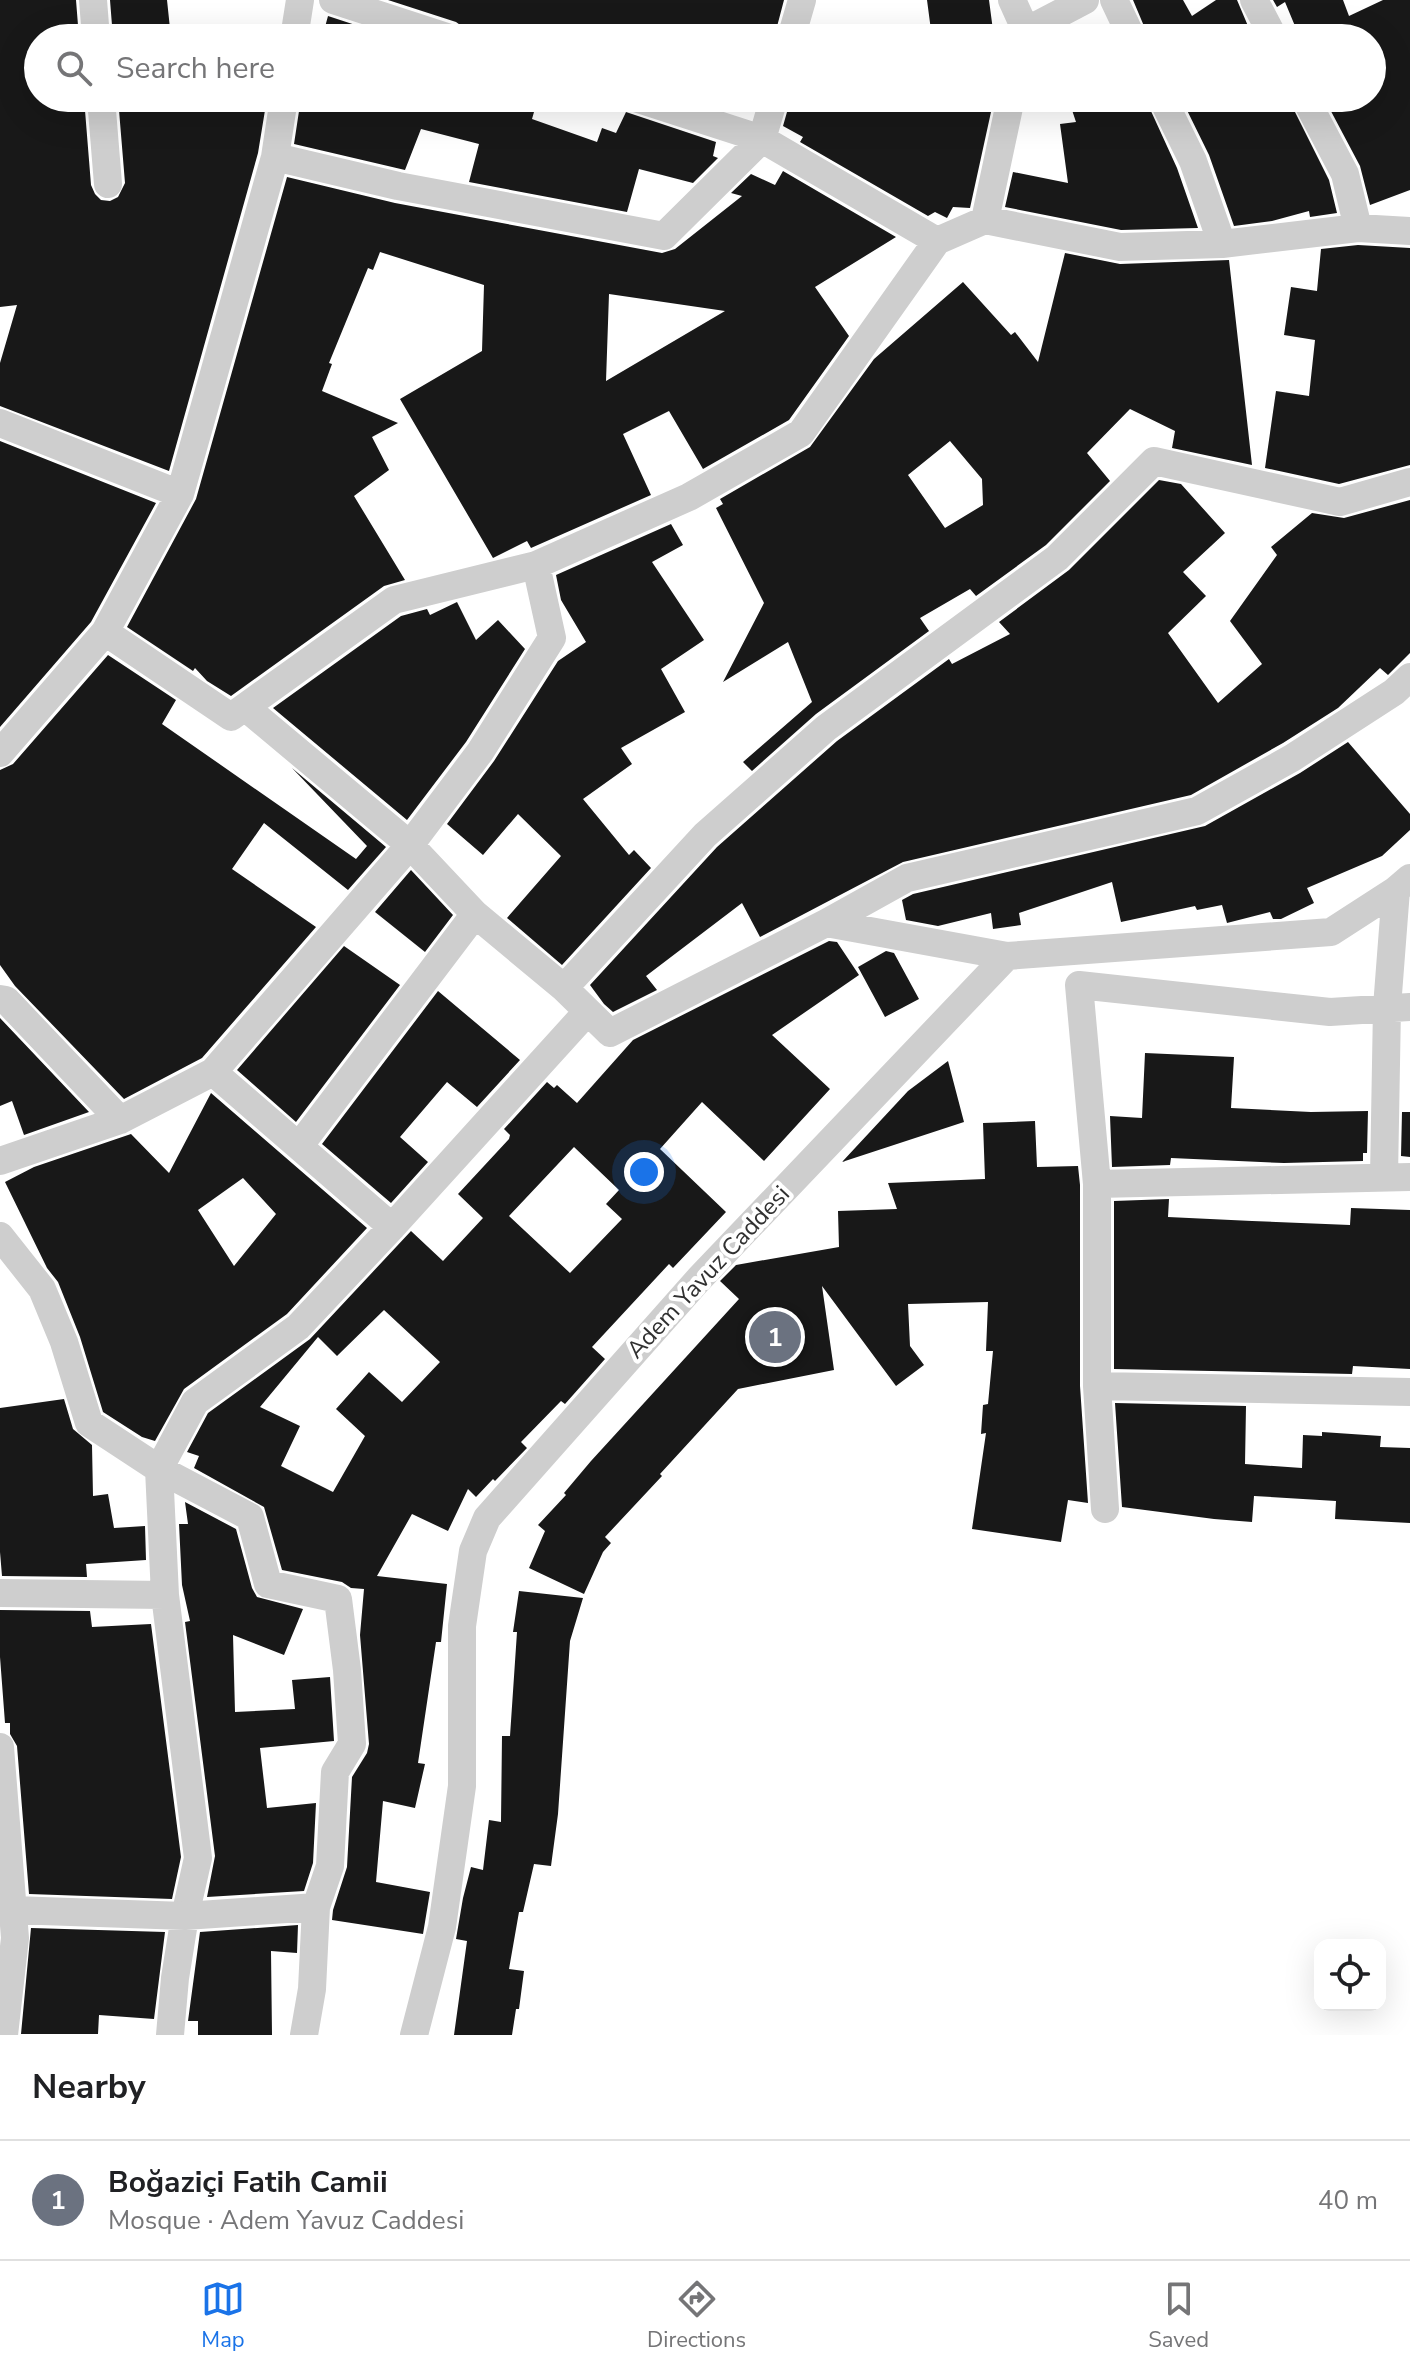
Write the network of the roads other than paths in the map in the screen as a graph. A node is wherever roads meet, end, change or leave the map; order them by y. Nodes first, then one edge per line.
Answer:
1 (93, 0) edge
2 (300, 0) edge
3 (333, 0) edge
4 (802, 0) edge
5 (1012, 0) edge
6 (1085, 0) edge
7 (1114, 0) edge
8 (1254, 0) edge
9 (95, 24) edge
10 (296, 24) edge
11 (407, 24) edge
12 (795, 24) edge
13 (1021, 24) edge
14 (1043, 24) edge
15 (1125, 24) edge
16 (1267, 24) edge
17 (102, 112) edge
18 (282, 112) edge
19 (678, 112) edge
20 (770, 112) edge
21 (1008, 112) edge
22 (1169, 112) edge
23 (1312, 112) edge
24 (762, 139) junction
25 (275, 157) junction
26 (108, 184) dead end
27 (985, 220) junction
28 (1358, 228) junction
29 (1410, 231) edge
30 (937, 241) junction
31 (1222, 244) junction
32 (0, 423) edge
33 (1410, 482) edge
34 (180, 494) junction
35 (536, 565) junction
36 (105, 632) junction
37 (1410, 677) edge
38 (245, 707) junction
39 (0, 753) edge
40 (410, 845) junction
41 (1403, 884) edge
42 (475, 914) junction
43 (826, 923) junction
44 (1007, 956) junction
45 (564, 988) junction
46 (0, 999) edge
47 (1398, 1007) edge
48 (587, 1012) junction
49 (213, 1072) junction
50 (120, 1120) junction
51 (300, 1145) junction
52 (0, 1161) edge
53 (1397, 1177) edge
54 (1097, 1184) junction
55 (392, 1227) junction
56 (0, 1236) edge
57 (1097, 1386) junction
58 (1410, 1392) edge
59 (159, 1469) junction
60 (1105, 1509) dead end
61 (0, 1593) edge
62 (165, 1595) junction
63 (0, 1747) edge
64 (316, 1907) junction
65 (13, 1910) junction
66 (185, 1916) junction
67 (4, 2035) edge
68 (170, 2035) edge
69 (304, 2035) edge
70 (414, 2035) edge

1 - 9 street
2 - 10 street
3 - 11 street
4 - 12 street
5 - 13 street
6 - 14 street
7 - 15 street
8 - 16 street
17 - 26 street
18 - 25 street
19 - 24 street
20 - 24 street
21 - 27 street
22 - 31 street
23 - 28 street
24 - 25 street
24 - 30 street
25 - 34 street
27 - 30 street
27 - 31 street
28 - 29 street
28 - 31 street
30 - 35 street
32 - 34 street
33 - 45 street
34 - 36 street
35 - 38 street
35 - 40 street
36 - 38 street
36 - 39 street
37 - 43 street
38 - 40 street
40 - 42 street
40 - 49 street
41 - 44 street
41 - 47 street
42 - 45 street
42 - 51 street
43 - 44 street
43 - 48 street
44 - 70 street, Adem Yavuz Caddesi
45 - 48 street
46 - 50 street
47 - 53 street
47 - 54 street
48 - 55 street
49 - 50 street
49 - 51 street
50 - 52 street
51 - 55 street
53 - 54 street
54 - 57 street
55 - 59 street
56 - 59 street
57 - 58 street
57 - 60 street
59 - 62 street
59 - 64 street
61 - 62 street
62 - 66 street
63 - 65 street
64 - 66 street
64 - 69 street
65 - 66 street
65 - 67 street
66 - 68 street

